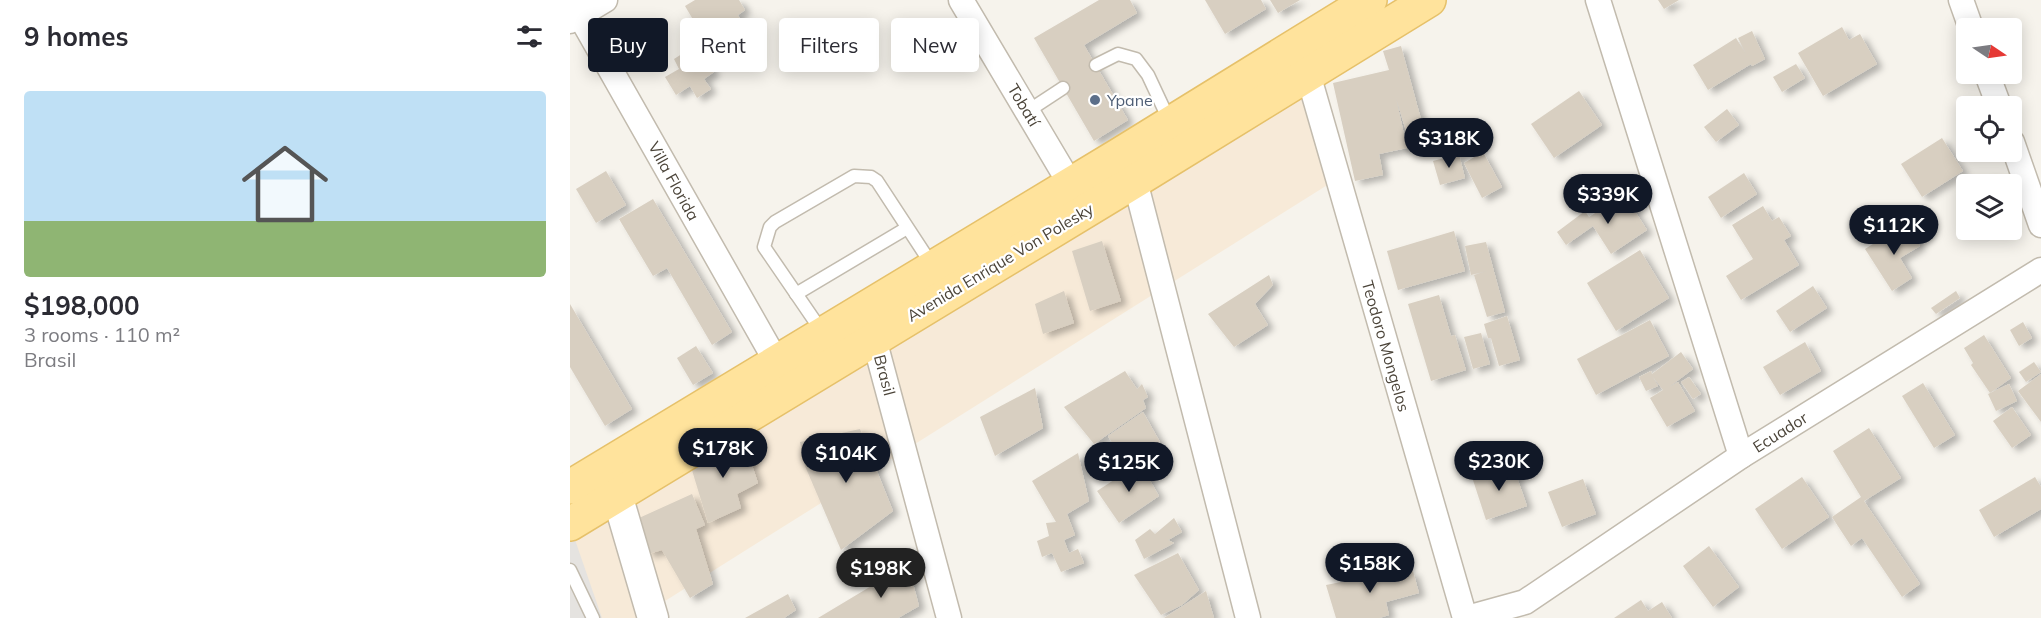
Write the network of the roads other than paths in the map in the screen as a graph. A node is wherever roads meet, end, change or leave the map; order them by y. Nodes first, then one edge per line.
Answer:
1 (604, 0) edge
2 (961, 0) edge
3 (1370, 0) edge
4 (1429, 0) edge
5 (1598, 0) edge
6 (1961, 0) edge
7 (574, 12) edge
8 (1967, 18) edge
9 (1095, 65) dead end
10 (1308, 74) junction
11 (1063, 88) dead end
12 (1028, 111) junction
13 (1171, 123) junction
14 (2019, 162) edge
15 (1127, 168) junction
16 (1078, 196) junction
17 (2041, 225) edge
18 (907, 228) junction
19 (932, 266) junction
20 (2041, 270) edge
21 (796, 294) junction
22 (864, 308) junction
23 (823, 333) junction
24 (875, 338) junction
25 (776, 361) junction
26 (1741, 456) junction
27 (609, 481) junction
28 (570, 487) edge
29 (570, 524) edge
30 (570, 570) edge
31 (1530, 610) edge
32 (593, 618) edge
33 (653, 618) edge
34 (949, 618) edge
35 (1248, 618) edge
36 (1466, 618) edge

1 - 7 street
2 - 12 street, Tobatí
3 - 13 main road, Avenida Enrique Von Polesky
4 - 10 main road, Avenida Enrique Von Polesky
5 - 26 street
6 - 8 street
7 - 25 street, Villa Florida
9 - 13 lane
10 - 15 main road, Avenida Enrique Von Polesky
10 - 36 street, Teodoro Mongelos
11 - 12 lane
12 - 16 street, Tobatí
13 - 15 main road, Avenida Enrique Von Polesky
14 - 17 street
15 - 16 main road, Avenida Enrique Von Polesky
15 - 35 street
16 - 19 main road, Avenida Enrique Von Polesky
16 - 24 main road, Avenida Enrique Von Polesky
18 - 19 lane
18 - 21 lane
18 - 21 lane
19 - 22 main road, Avenida Enrique Von Polesky
20 - 26 street, Ecuador
21 - 23 lane
22 - 23 main road, Avenida Enrique Von Polesky
22 - 24 street, Brasil
23 - 25 main road, Avenida Enrique Von Polesky
24 - 27 main road, Avenida Enrique Von Polesky
24 - 34 street, Brasil
25 - 27 main road, Avenida Enrique Von Polesky
26 - 31 street, Ecuador
27 - 28 main road, Avenida Enrique Von Polesky
27 - 29 main road, Avenida Enrique Von Polesky
27 - 33 street
30 - 32 lane
31 - 36 street, Ecuador

